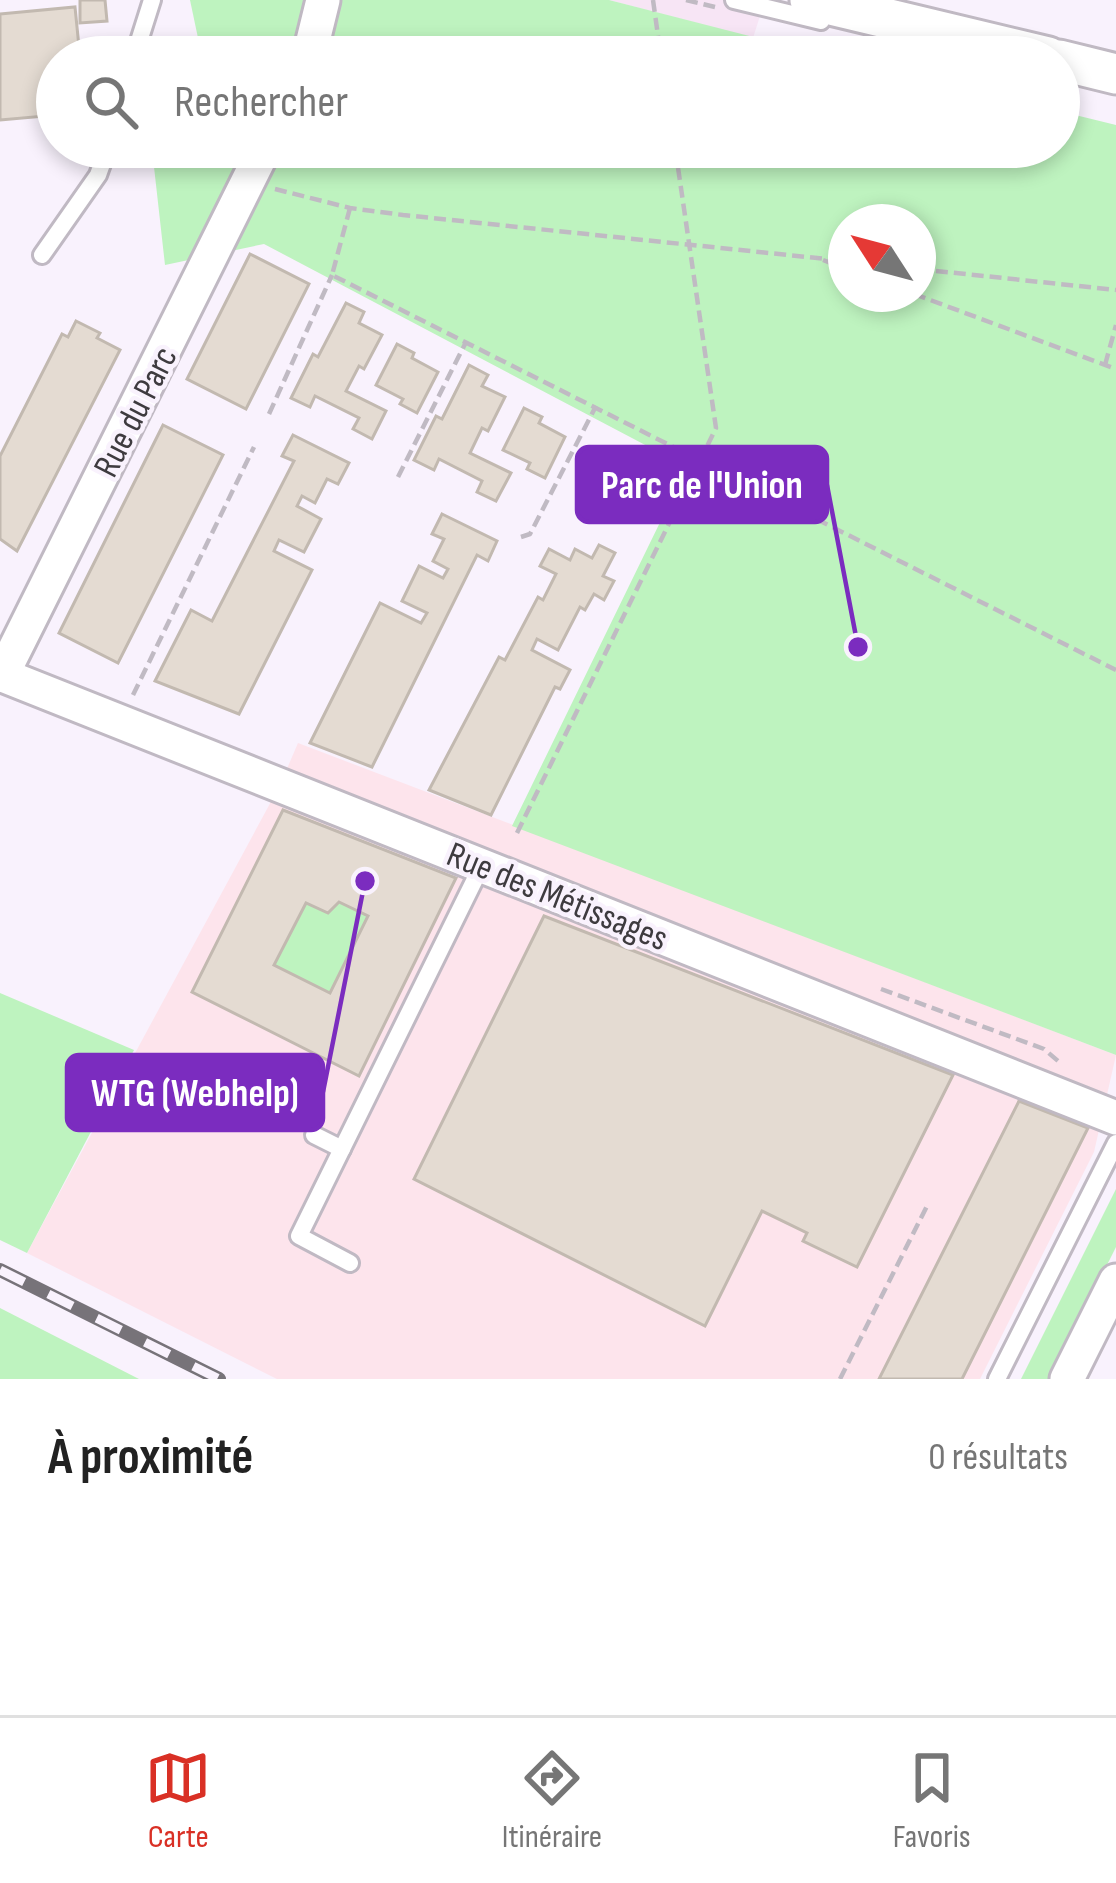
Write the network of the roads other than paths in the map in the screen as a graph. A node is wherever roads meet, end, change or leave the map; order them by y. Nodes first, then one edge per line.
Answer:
1 (152, 0) edge
2 (322, 0) edge
3 (734, 0) edge
4 (810, 0) edge
5 (141, 36) edge
6 (314, 36) edge
7 (881, 36) edge
8 (960, 36) edge
9 (1080, 65) edge
10 (1116, 74) edge
11 (1080, 85) edge
12 (1116, 93) edge
13 (100, 168) edge
14 (255, 168) edge
15 (42, 255) dead end
16 (1, 675) edge
17 (482, 865) junction
18 (1116, 1118) edge
19 (314, 1136) dead end
20 (1116, 1143) edge
21 (342, 1149) junction
22 (350, 1263) dead end
23 (1116, 1281) edge
24 (997, 1379) edge
25 (1067, 1379) edge

1 - 5 lane
2 - 6 street
3 - 7 lane
4 - 8 street
9 - 10 street
11 - 12 lane
13 - 15 lane
14 - 16 street, Rue du Parc
16 - 17 street, Rue des Métissages
17 - 18 street, Rue des Métissages
17 - 21 lane
19 - 21 lane
20 - 24 lane
21 - 22 lane
23 - 25 street

